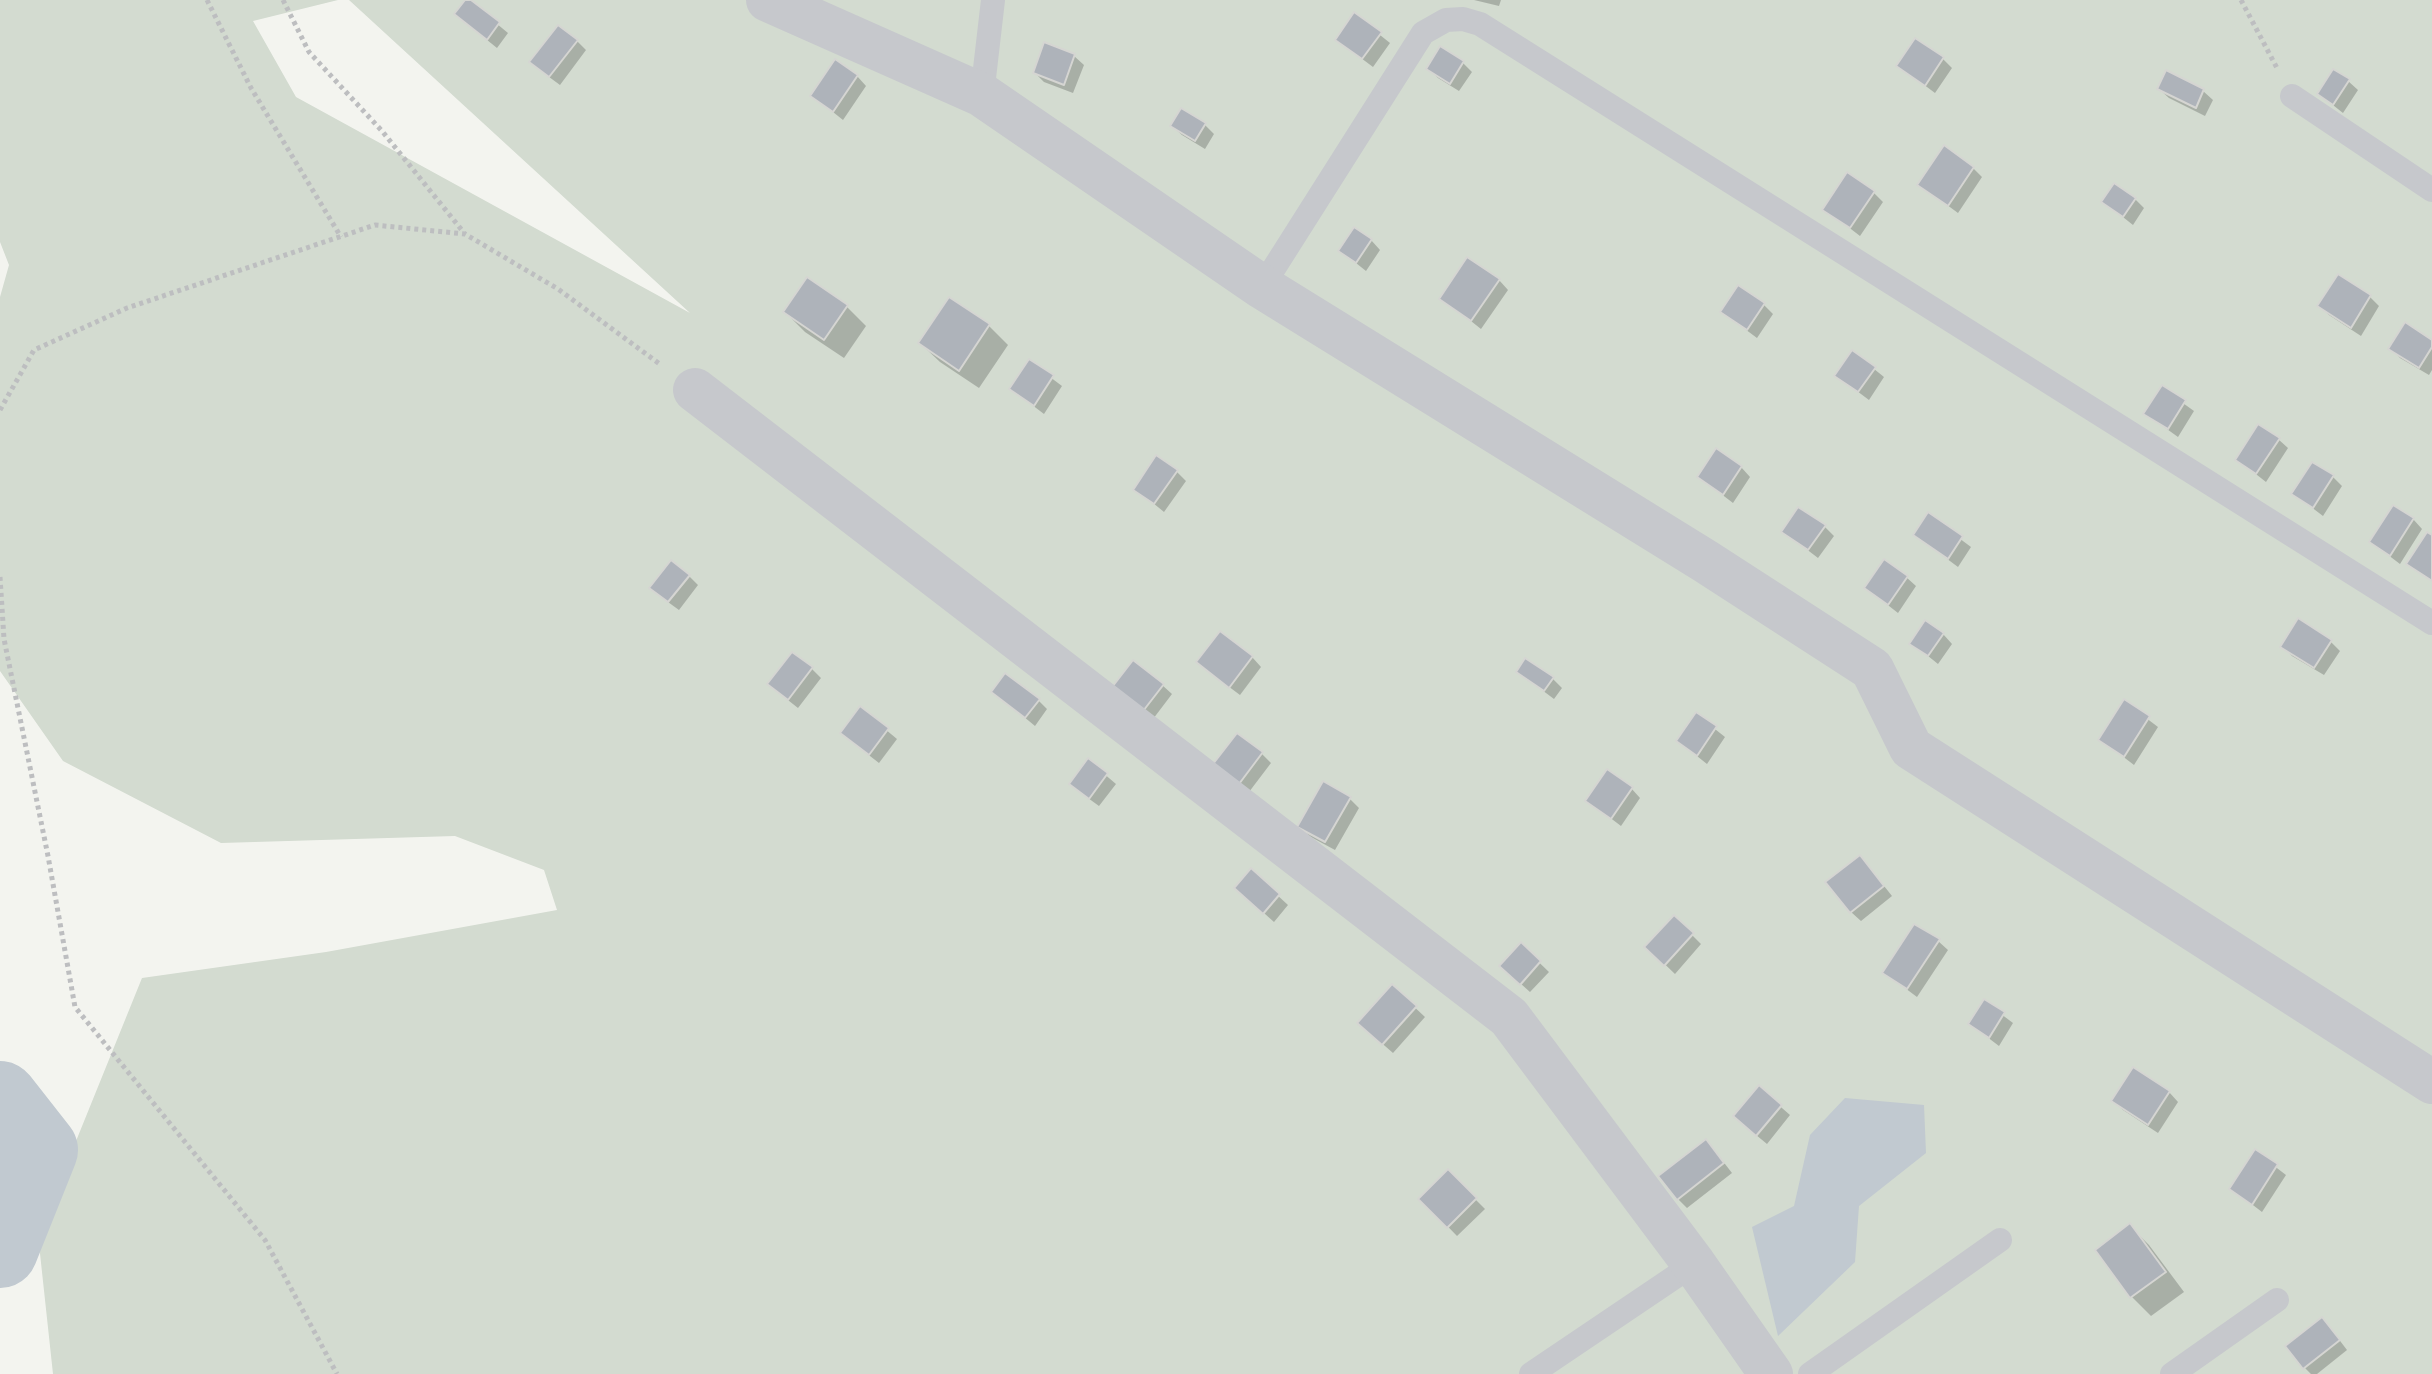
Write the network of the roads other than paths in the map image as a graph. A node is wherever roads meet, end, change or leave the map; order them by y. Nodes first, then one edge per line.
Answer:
1 (768, 0) edge
2 (993, 0) edge
3 (982, 95) junction
4 (2292, 96) road end
5 (2432, 190) edge
6 (1262, 287) junction
7 (695, 390) road end
8 (2432, 623) edge
9 (2432, 1082) edge
10 (2000, 1240) dead end
11 (1694, 1264) junction
12 (2277, 1300) dead end
13 (1531, 1374) edge
14 (1771, 1374) edge
15 (1810, 1374) edge
16 (2172, 1374) edge

1 - 3 street
2 - 3 lane
3 - 6 street
4 - 5 lane
6 - 8 lane
6 - 9 street
7 - 11 street
10 - 15 lane
11 - 13 lane
11 - 14 street
12 - 16 lane

